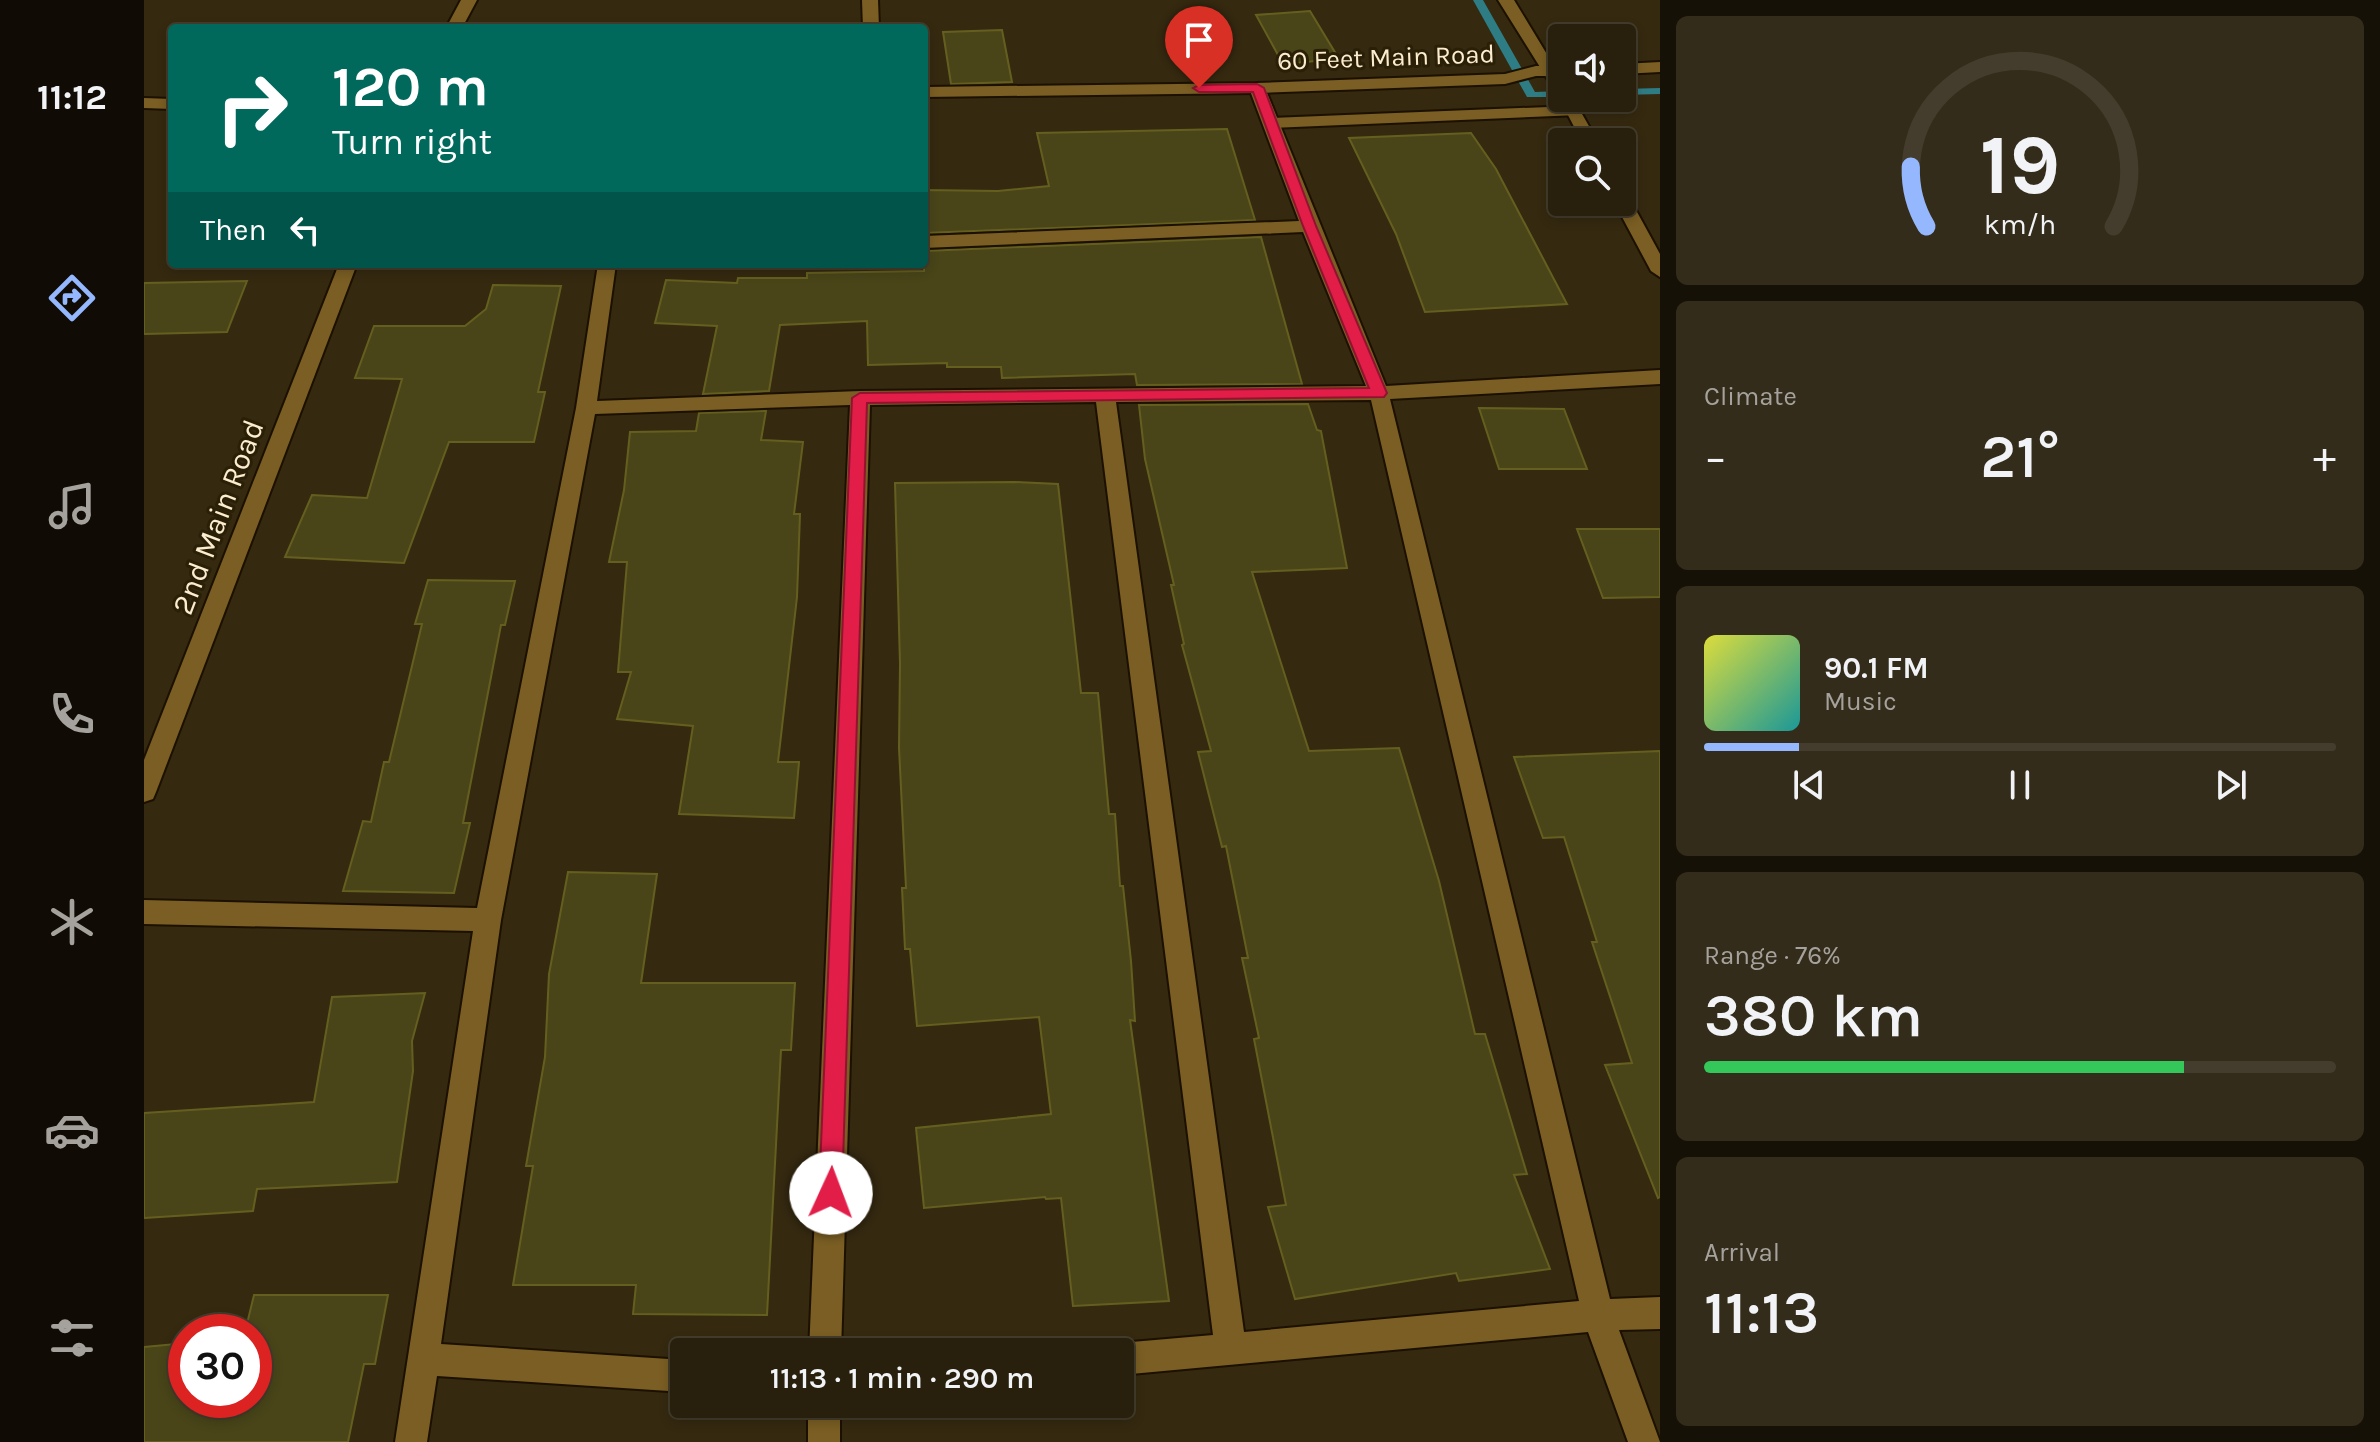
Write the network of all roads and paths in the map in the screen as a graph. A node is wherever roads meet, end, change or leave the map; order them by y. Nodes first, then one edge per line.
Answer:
1 (469, 0) edge
2 (870, 0) edge
3 (1506, 0) edge
4 (456, 24) edge
5 (871, 24) edge
6 (1660, 67) edge
7 (1636, 68) edge
8 (1548, 70) edge
9 (1548, 86) edge
10 (1257, 88) junction
11 (1548, 89) edge
12 (928, 92) edge
13 (148, 103) edge
14 (168, 104) edge
15 (1271, 123) junction
16 (144, 124) edge
17 (1630, 216) edge
18 (1310, 226) junction
19 (928, 242) edge
20 (346, 268) edge
21 (606, 268) edge
22 (1660, 271) edge
23 (1660, 377) edge
24 (1379, 393) junction
25 (1105, 395) junction
26 (860, 398) junction
27 (586, 408) junction
28 (144, 792) edge
29 (144, 912) edge
30 (488, 920) junction
31 (1660, 1313) edge
32 (1598, 1315) junction
33 (826, 1338) edge
34 (1231, 1349) junction
35 (1134, 1358) edge
36 (424, 1359) junction
37 (670, 1375) edge
38 (824, 1418) edge
39 (411, 1442) edge
40 (824, 1442) edge
41 (1644, 1442) edge

1 - 4 street
2 - 5 street
3 - 8 street
6 - 7 street
9 - 10 street, 60 Feet Main Road
10 - 12 street, 60 Feet Main Road
10 - 15 street
11 - 15 street
13 - 14 street
13 - 16 street
15 - 18 street
17 - 22 street
18 - 19 street
18 - 24 street
20 - 28 street, 2nd Main Road
21 - 27 street
23 - 24 street
24 - 25 street
24 - 32 street
25 - 26 street
25 - 34 street
26 - 27 street
26 - 33 street
27 - 30 street
29 - 30 street
30 - 36 street
31 - 32 street
32 - 34 street
32 - 41 street
34 - 35 street
36 - 37 street
36 - 39 street
38 - 40 street

